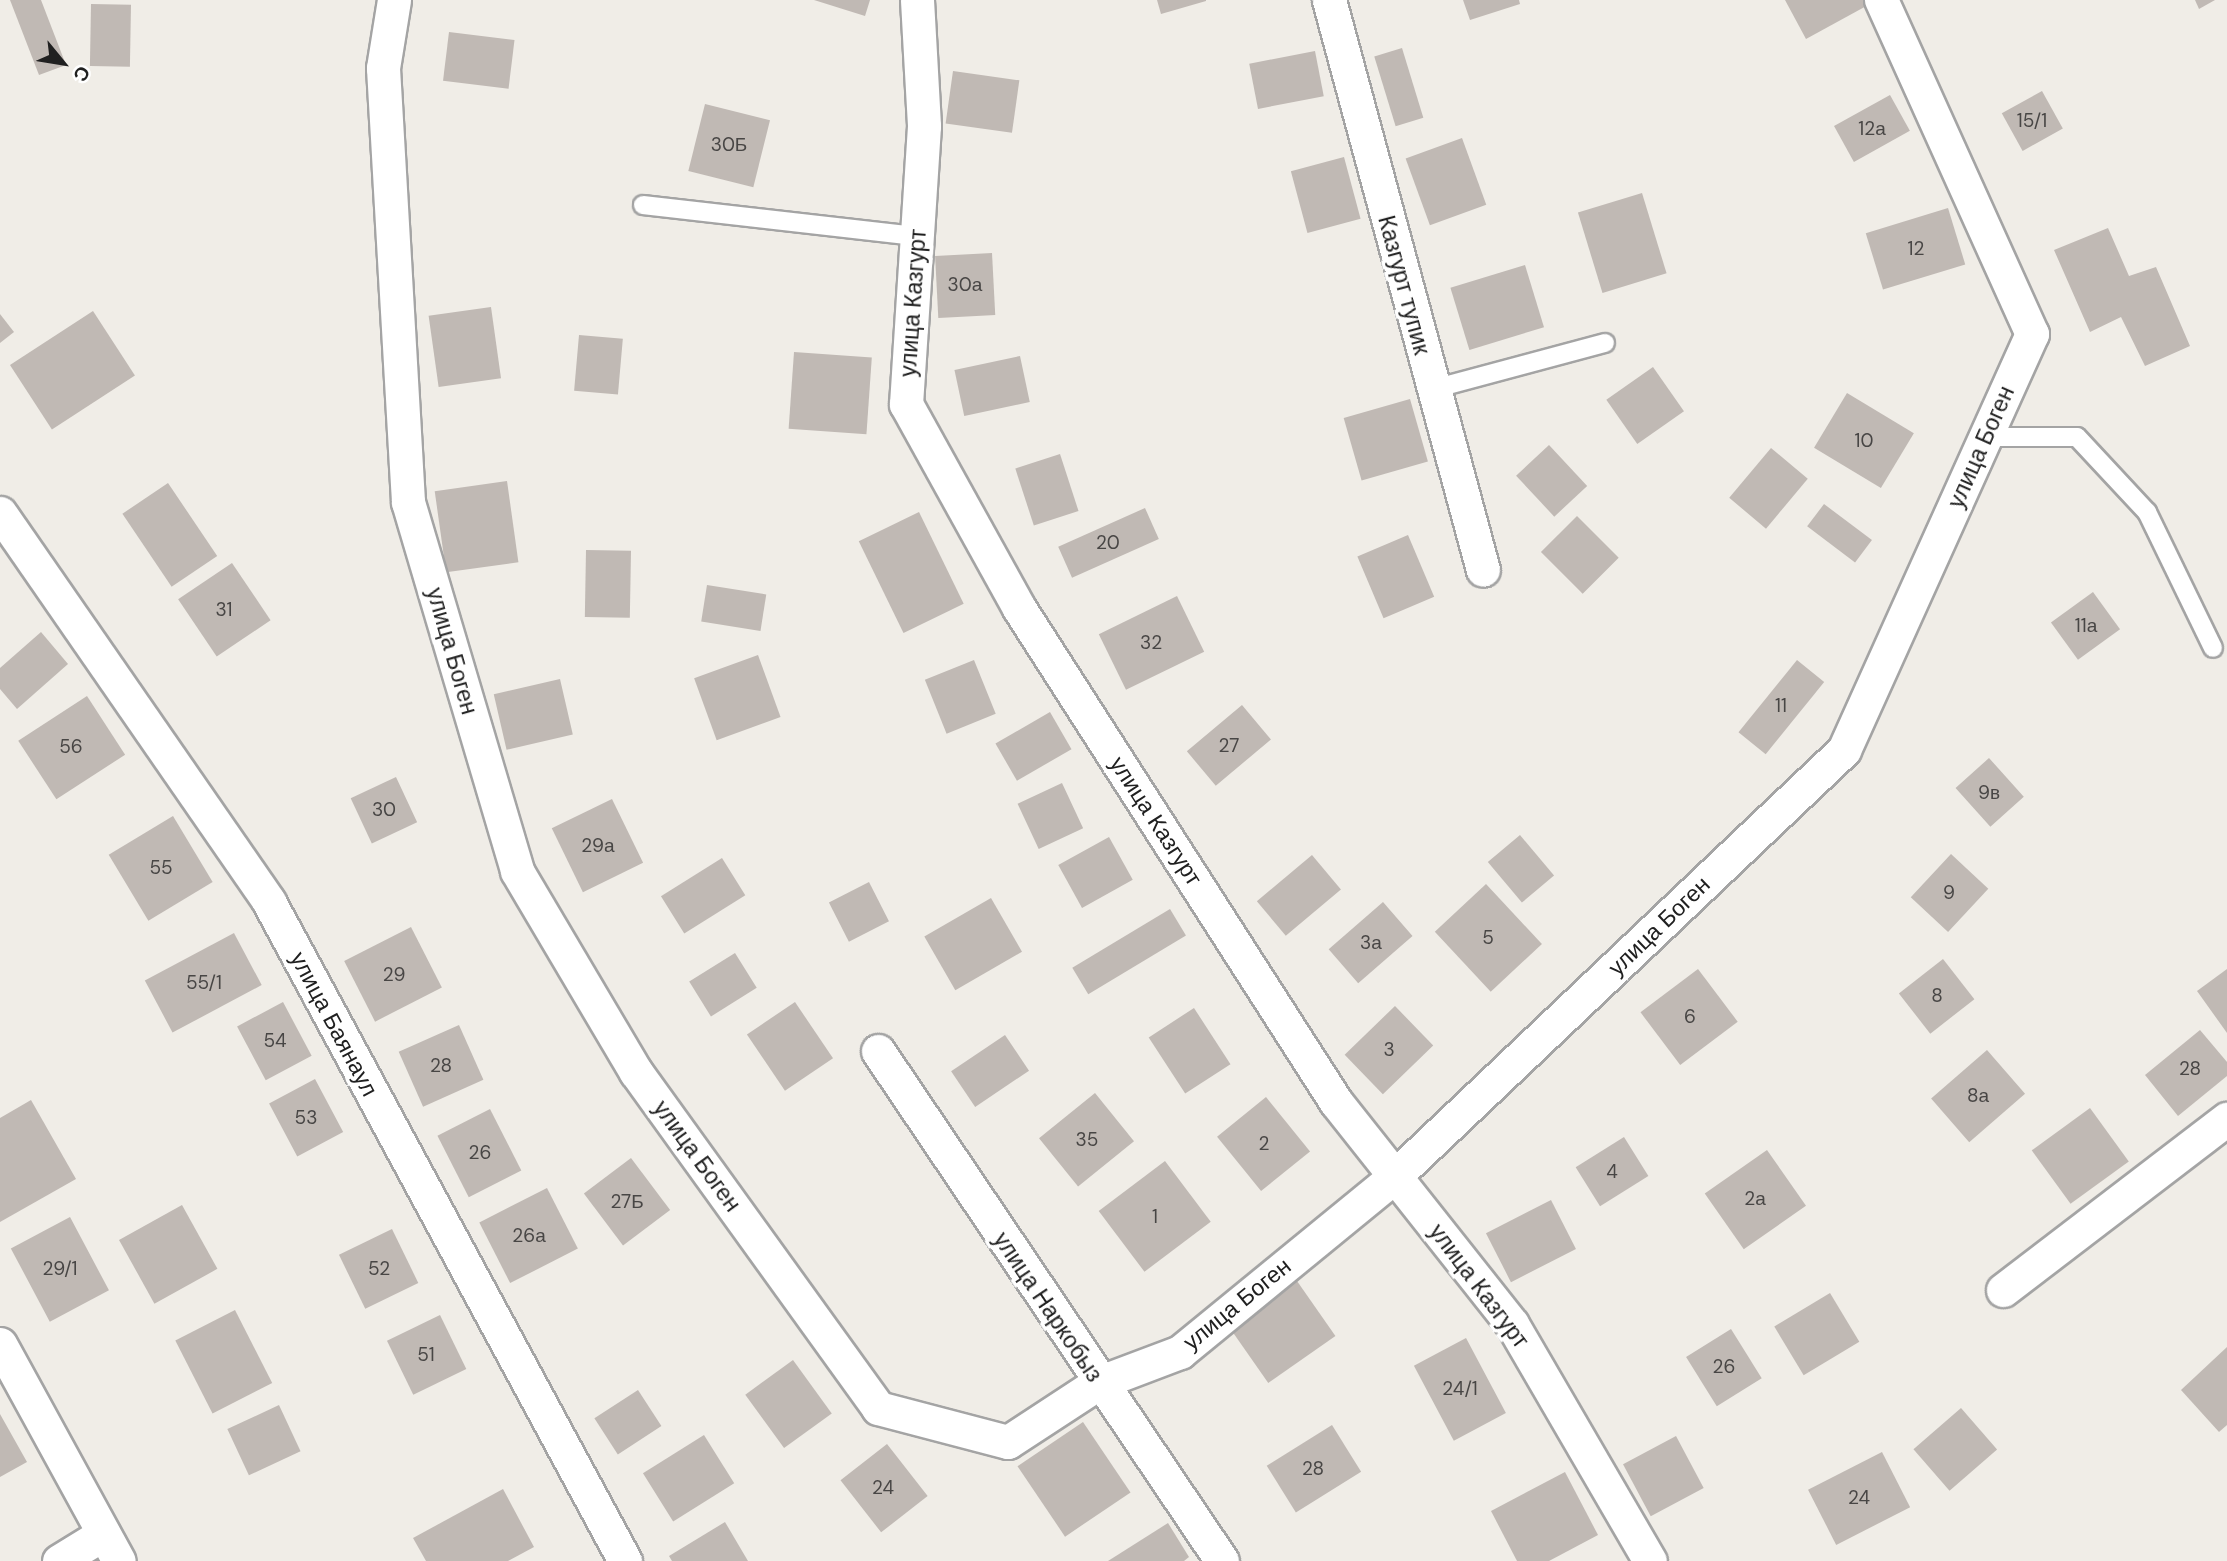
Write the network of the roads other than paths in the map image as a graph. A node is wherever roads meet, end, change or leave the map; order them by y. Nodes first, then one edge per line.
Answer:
1 (394, 0) edge
2 (917, 0) edge
3 (1329, 0) edge
4 (1881, 0) edge
5 (643, 205) dead end
6 (917, 236) junction
7 (1605, 343) dead end
8 (1433, 389) junction
9 (1985, 437) junction
10 (0, 513) edge
11 (1483, 570) dead end
12 (2213, 648) dead end
13 (878, 1051) dead end
14 (2227, 1119) edge
15 (1395, 1176) junction
16 (2003, 1290) dead end
17 (0, 1343) edge
18 (1098, 1383) junction
19 (111, 1548) edge
20 (59, 1561) edge
21 (625, 1561) edge
22 (1222, 1561) edge
23 (1650, 1561) edge

1 - 18 street, улица Боген
2 - 6 street, улица Казгурт
3 - 8 street, Казгурт тупик
4 - 9 street, улица Боген
5 - 6 lane
6 - 15 street, улица Казгурт
7 - 8 lane
8 - 11 street, Казгурт тупик
9 - 12 lane
9 - 15 street, улица Боген
10 - 21 street, улица Баянаул
13 - 18 street, улица Наркобыз
14 - 16 street
15 - 18 street, улица Боген
15 - 23 street, улица Казгурт
17 - 19 street
18 - 22 street, улица Наркобыз
19 - 20 street

